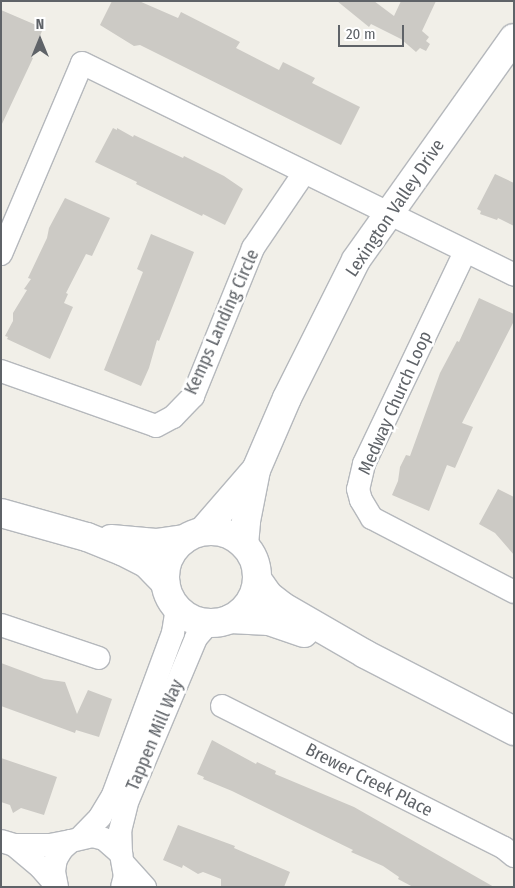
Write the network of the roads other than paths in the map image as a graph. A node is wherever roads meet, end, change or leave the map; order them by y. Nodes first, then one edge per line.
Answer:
1 (514, 38) edge
2 (304, 173) junction
3 (388, 214) junction
4 (465, 252) junction
5 (1, 254) edge
6 (514, 275) edge
7 (1, 371) edge
8 (256, 470) junction
9 (1, 513) edge
10 (193, 535) junction
11 (87, 537) junction
12 (244, 545) junction
13 (257, 578) junction
14 (165, 583) junction
15 (514, 592) edge
16 (177, 608) junction
17 (220, 621) junction
18 (1, 625) edge
19 (365, 654) junction
20 (99, 658) dead end
21 (222, 706) dead end
22 (514, 730) edge
23 (76, 839) junction
24 (7, 843) edge
25 (514, 856) edge
26 (123, 869) edge
27 (57, 886) edge
28 (145, 887) edge

1 - 3 street, Lexington Valley Drive
2 - 3 street
2 - 5 street
2 - 7 street, Kemps Landing Circle
3 - 4 street
3 - 8 street, Lexington Valley Drive
4 - 6 street
4 - 15 street, Medway Church Loop
8 - 10 street, Lexington Valley Drive
8 - 12 street, Lexington Valley Drive
9 - 11 street
10 - 11 street
10 - 12 street
10 - 14 street
11 - 14 street
12 - 13 street
13 - 17 street
13 - 19 street
14 - 16 street
16 - 17 street
16 - 23 street, Tappen Mill Way
17 - 19 street
17 - 26 street, Tappen Mill Way
18 - 20 street
19 - 22 street
21 - 25 street, Brewer Creek Place
23 - 24 street
23 - 26 street
23 - 27 street, Tappen Mill Way
24 - 27 street
26 - 28 street

